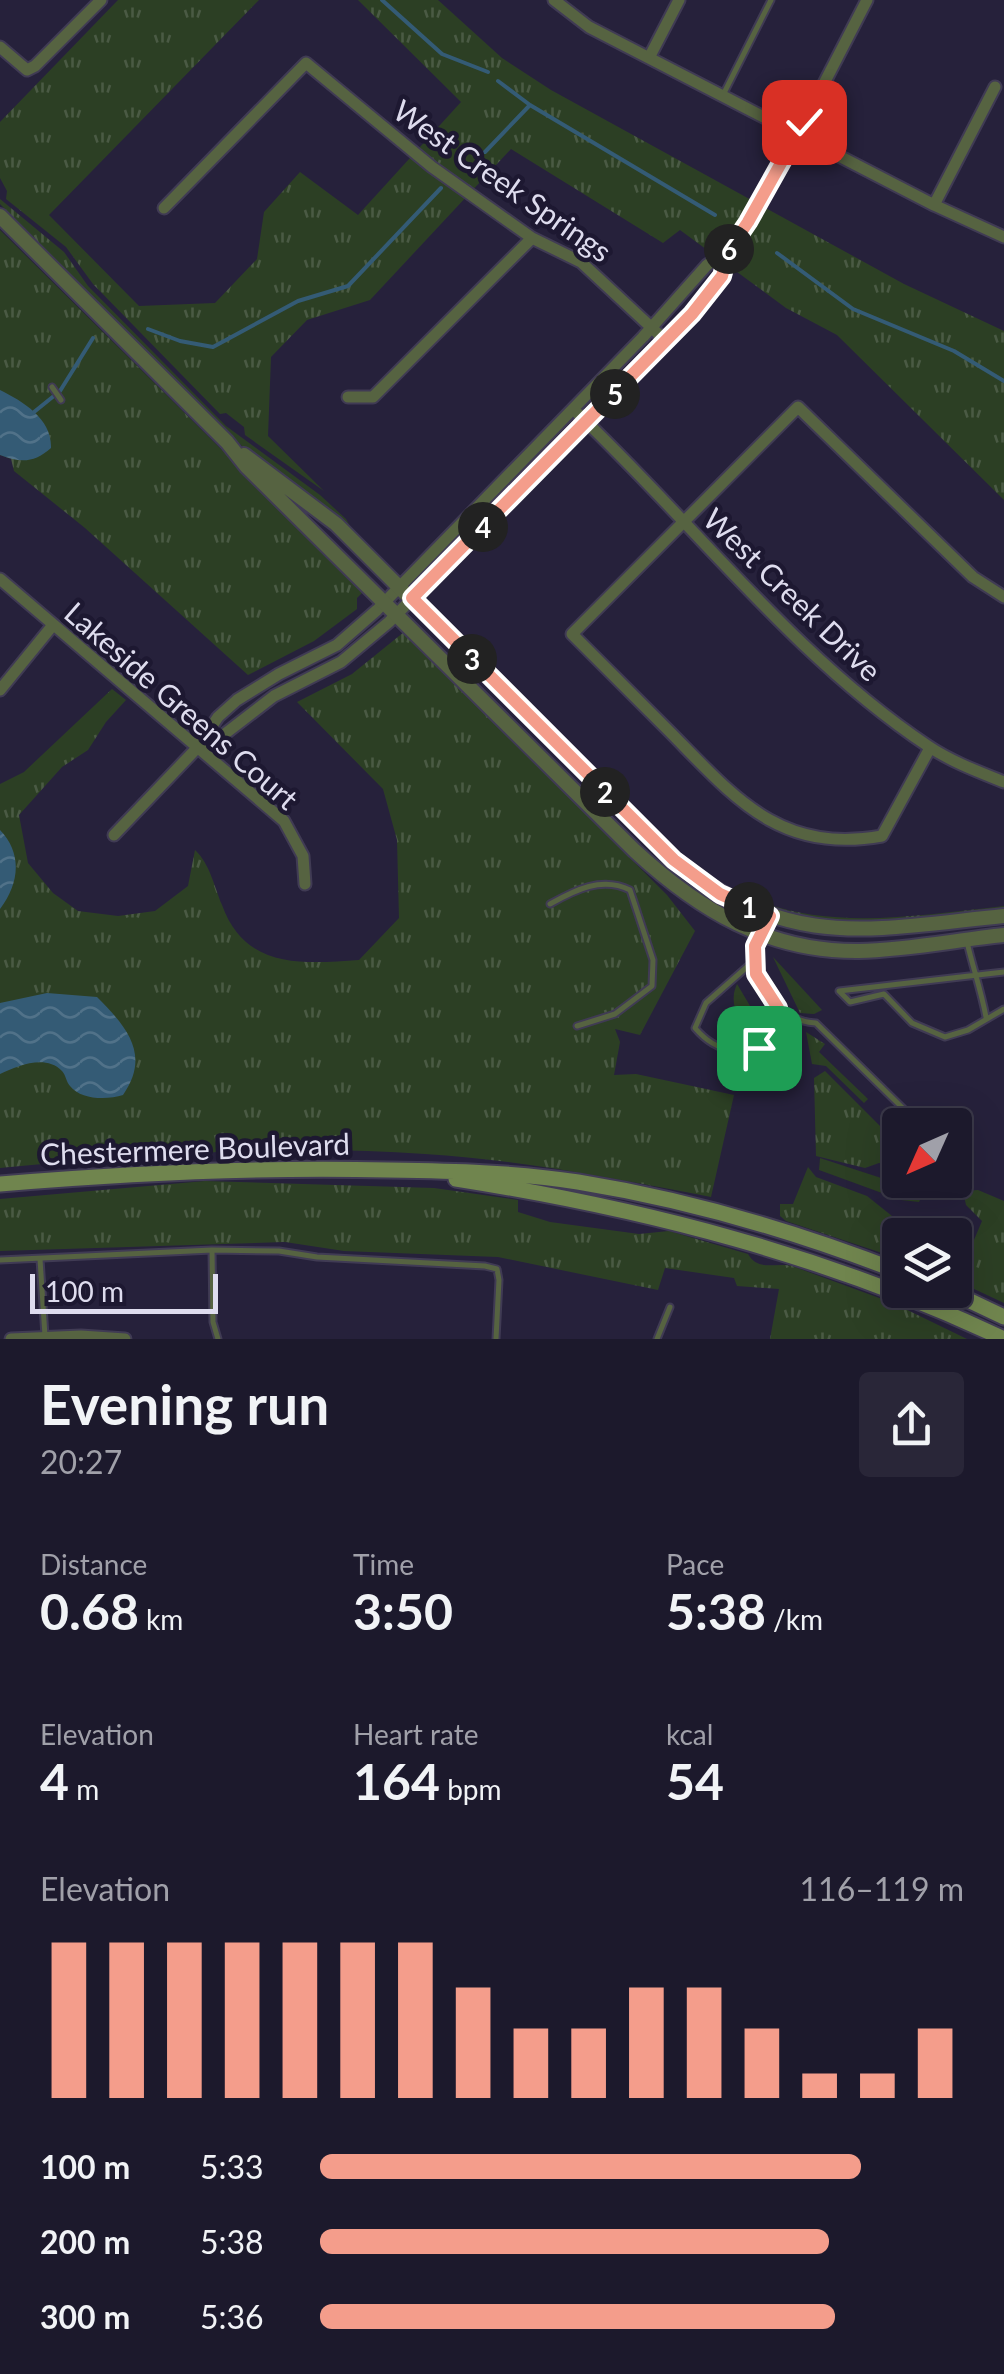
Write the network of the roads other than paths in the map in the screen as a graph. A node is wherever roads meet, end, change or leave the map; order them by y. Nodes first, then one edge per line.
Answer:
1 (101, 0) edge
2 (554, 0) edge
3 (678, 0) edge
4 (770, 0) edge
5 (867, 0) edge
6 (0, 47) edge
7 (650, 56) junction
8 (995, 87) dead end
9 (723, 96) junction
10 (798, 134) junction
11 (934, 204) junction
12 (164, 208) dead end
13 (0, 216) edge
14 (1004, 237) edge
15 (532, 238) junction
16 (729, 250) junction
17 (652, 327) junction
18 (666, 342) junction
19 (52, 386) dead end
20 (348, 397) dead end
21 (60, 400) dead end
22 (573, 408) junction
23 (588, 422) junction
24 (227, 442) junction
25 (682, 522) junction
26 (0, 579) edge
27 (399, 586) junction
28 (412, 598) junction
29 (1004, 598) edge
30 (385, 600) junction
31 (397, 613) junction
32 (53, 625) junction
33 (0, 690) edge
34 (198, 747) junction
35 (930, 748) junction
36 (1004, 782) edge
37 (114, 835) dead end
38 (305, 884) dead end
39 (550, 904) dead end
40 (770, 916) junction
41 (1004, 916) edge
42 (964, 920) junction
43 (761, 934) junction
44 (1004, 935) edge
45 (967, 939) junction
46 (756, 959) junction
47 (1004, 972) edge
48 (979, 975) junction
49 (778, 1008) junction
50 (1004, 1009) edge
51 (986, 1017) junction
52 (577, 1026) dead end
53 (902, 1108) edge
54 (392, 1170) junction
55 (0, 1184) edge
56 (212, 1250) junction
57 (40, 1258) junction
58 (0, 1260) edge
59 (882, 1265) edge
60 (972, 1302) edge
61 (670, 1307) dead end
62 (1004, 1317) edge
63 (45, 1338) edge
64 (11, 1339) edge
65 (125, 1339) edge
66 (218, 1339) edge
67 (496, 1339) edge
68 (657, 1339) edge
69 (1004, 1339) edge

1 - 6 street
2 - 7 street
3 - 7 street
4 - 9 lane
5 - 10 street
7 - 9 street
8 - 11 street
9 - 10 street
10 - 11 street
10 - 16 street
11 - 14 street
12 - 15 street, West Creek Springs
13 - 24 street
15 - 17 street, West Creek Springs
15 - 20 street
16 - 17 street
16 - 18 street
17 - 18 street, West Creek Springs
17 - 22 street
18 - 23 street
19 - 21 lane
22 - 23 street, West Creek Drive
22 - 27 street
23 - 25 street, West Creek Drive
23 - 28 street
24 - 27 street
24 - 30 street
25 - 29 street
25 - 35 street, West Creek Drive
25 - 35 street
26 - 32 street, Lakeside Greens Court
27 - 28 street
27 - 30 street
28 - 31 street
28 - 40 street
30 - 31 street
30 - 34 street
31 - 34 street
31 - 43 street
32 - 33 street
32 - 34 street, Lakeside Greens Court
34 - 37 street
34 - 38 street, Lakeside Greens Court
35 - 36 street, West Creek Drive
39 - 52 lane
40 - 42 street
40 - 43 street
41 - 42 street
42 - 45 street
43 - 45 street
43 - 46 lane
44 - 45 street
45 - 48 lane
46 - 49 lane
46 - 49 lane
47 - 48 lane
48 - 51 lane
48 - 51 lane
49 - 53 lane
50 - 51 lane
54 - 55 main road, Chestermere Boulevard
54 - 59 main road, Chestermere Boulevard
54 - 69 main road, Chestermere Boulevard
56 - 57 lane
56 - 66 lane
56 - 67 lane
57 - 58 lane
57 - 63 lane
60 - 62 main road
61 - 68 lane
63 - 64 street
63 - 65 street

